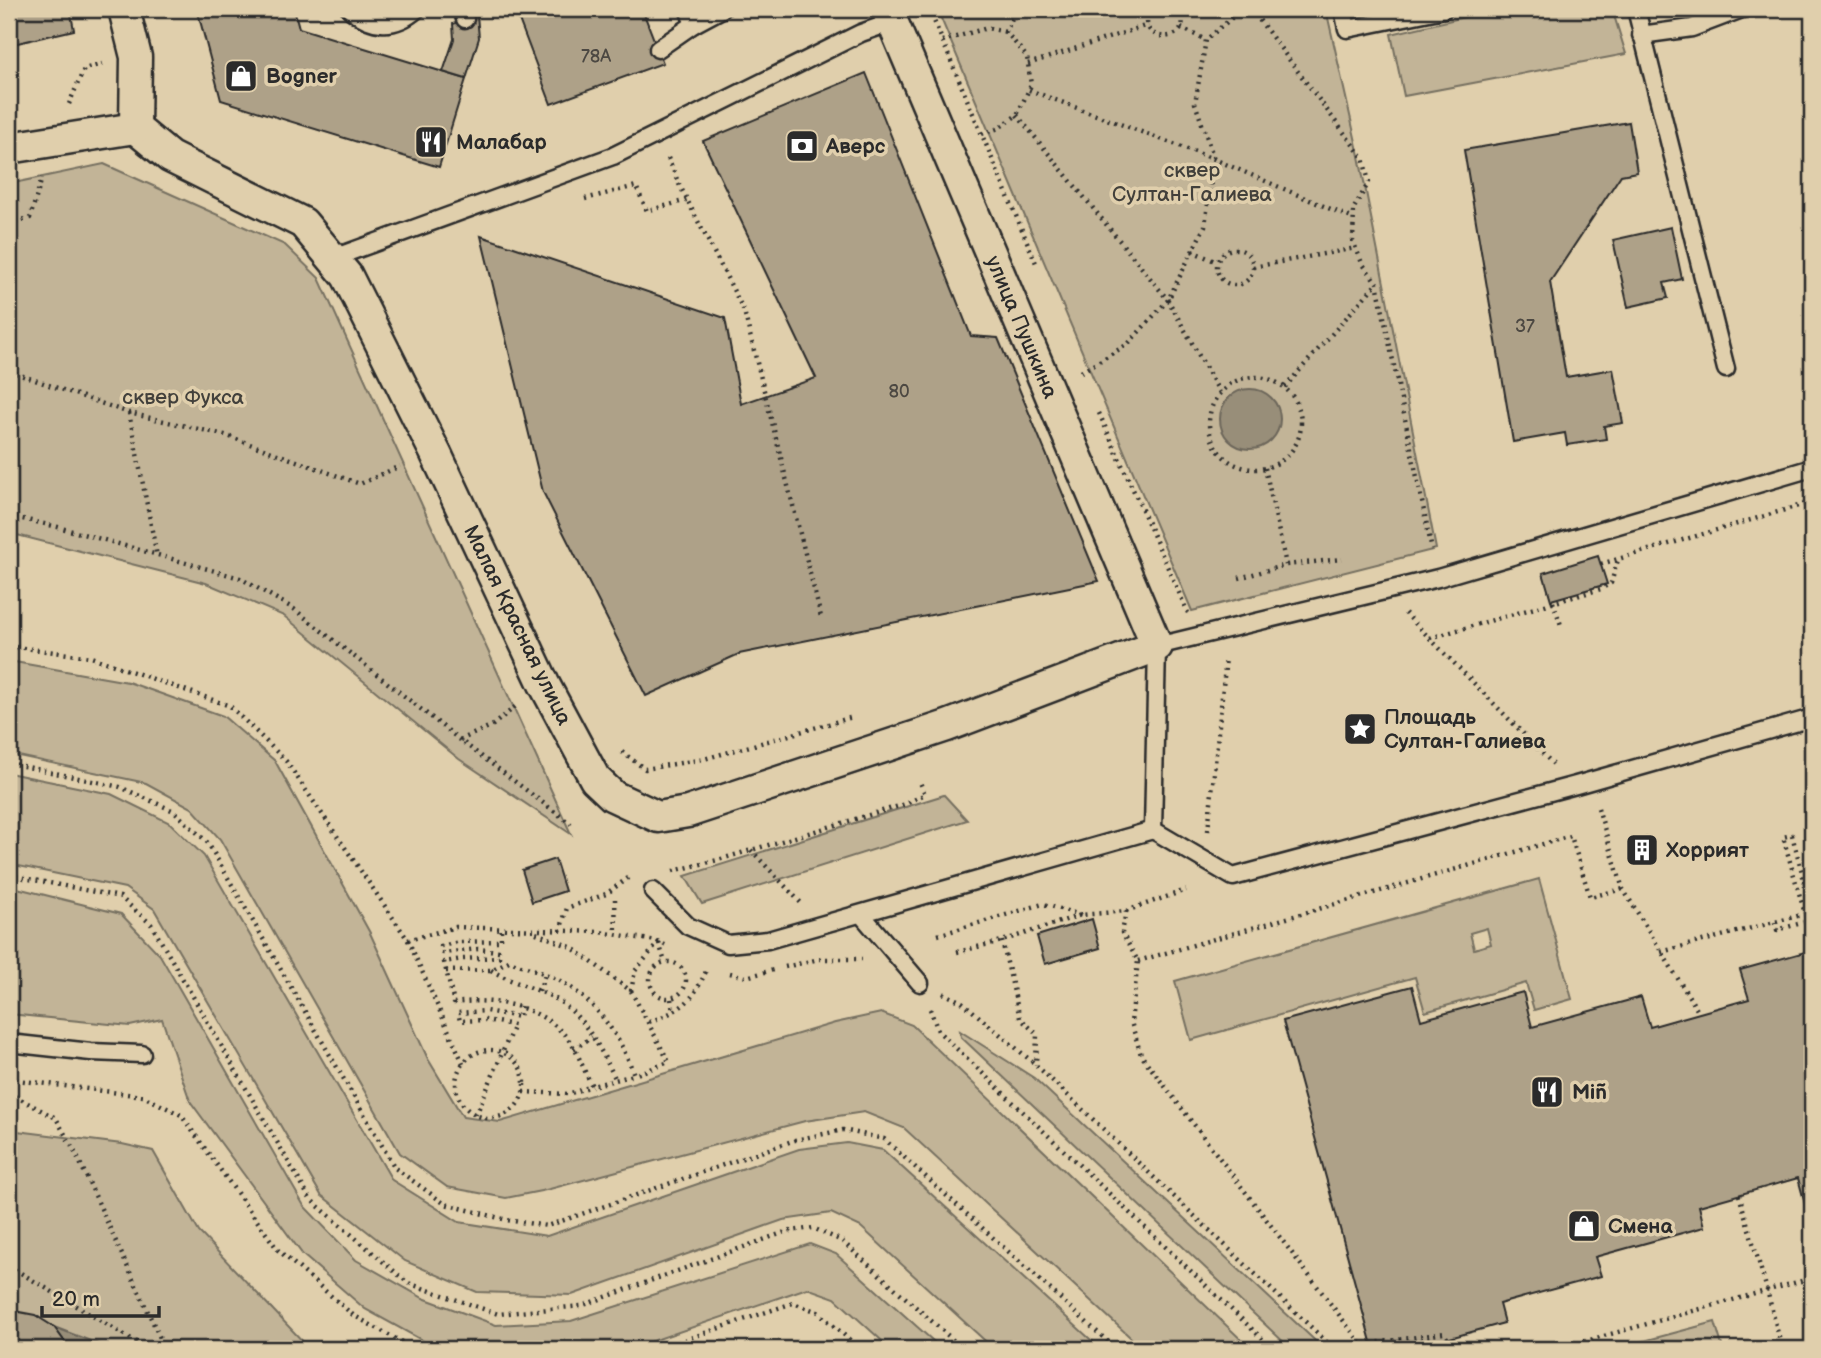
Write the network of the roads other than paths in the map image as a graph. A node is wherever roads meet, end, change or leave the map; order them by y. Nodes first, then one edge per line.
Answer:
1 (124, 9) edge
2 (350, 9) edge
3 (417, 9) edge
4 (722, 9) edge
5 (1343, 9) edge
6 (1444, 9) edge
7 (1636, 9) edge
8 (1742, 9) edge
9 (691, 16) edge
10 (890, 16) edge
11 (1641, 36) junction
12 (658, 49) dead end
13 (135, 128) junction
14 (9, 148) edge
15 (333, 258) junction
16 (1726, 369) dead end
17 (1812, 468) edge
18 (1157, 646) junction
19 (1812, 718) edge
20 (1153, 830) junction
21 (653, 891) dead end
22 (861, 914) junction
23 (920, 983) road end
24 (9, 1043) edge
25 (142, 1054) dead end

1 - 13 street
2 - 3 lane
4 - 9 lane
5 - 6 lane
7 - 11 lane
8 - 11 lane
9 - 12 lane
10 - 15 lane
10 - 18 street, улица Пушкина
11 - 16 lane
13 - 14 street
13 - 15 street, Малая Красная улица
15 - 18 street, Малая Красная улица
17 - 18 lane
18 - 20 lane
19 - 20 lane
20 - 22 lane
21 - 22 lane
22 - 23 lane
24 - 25 lane

